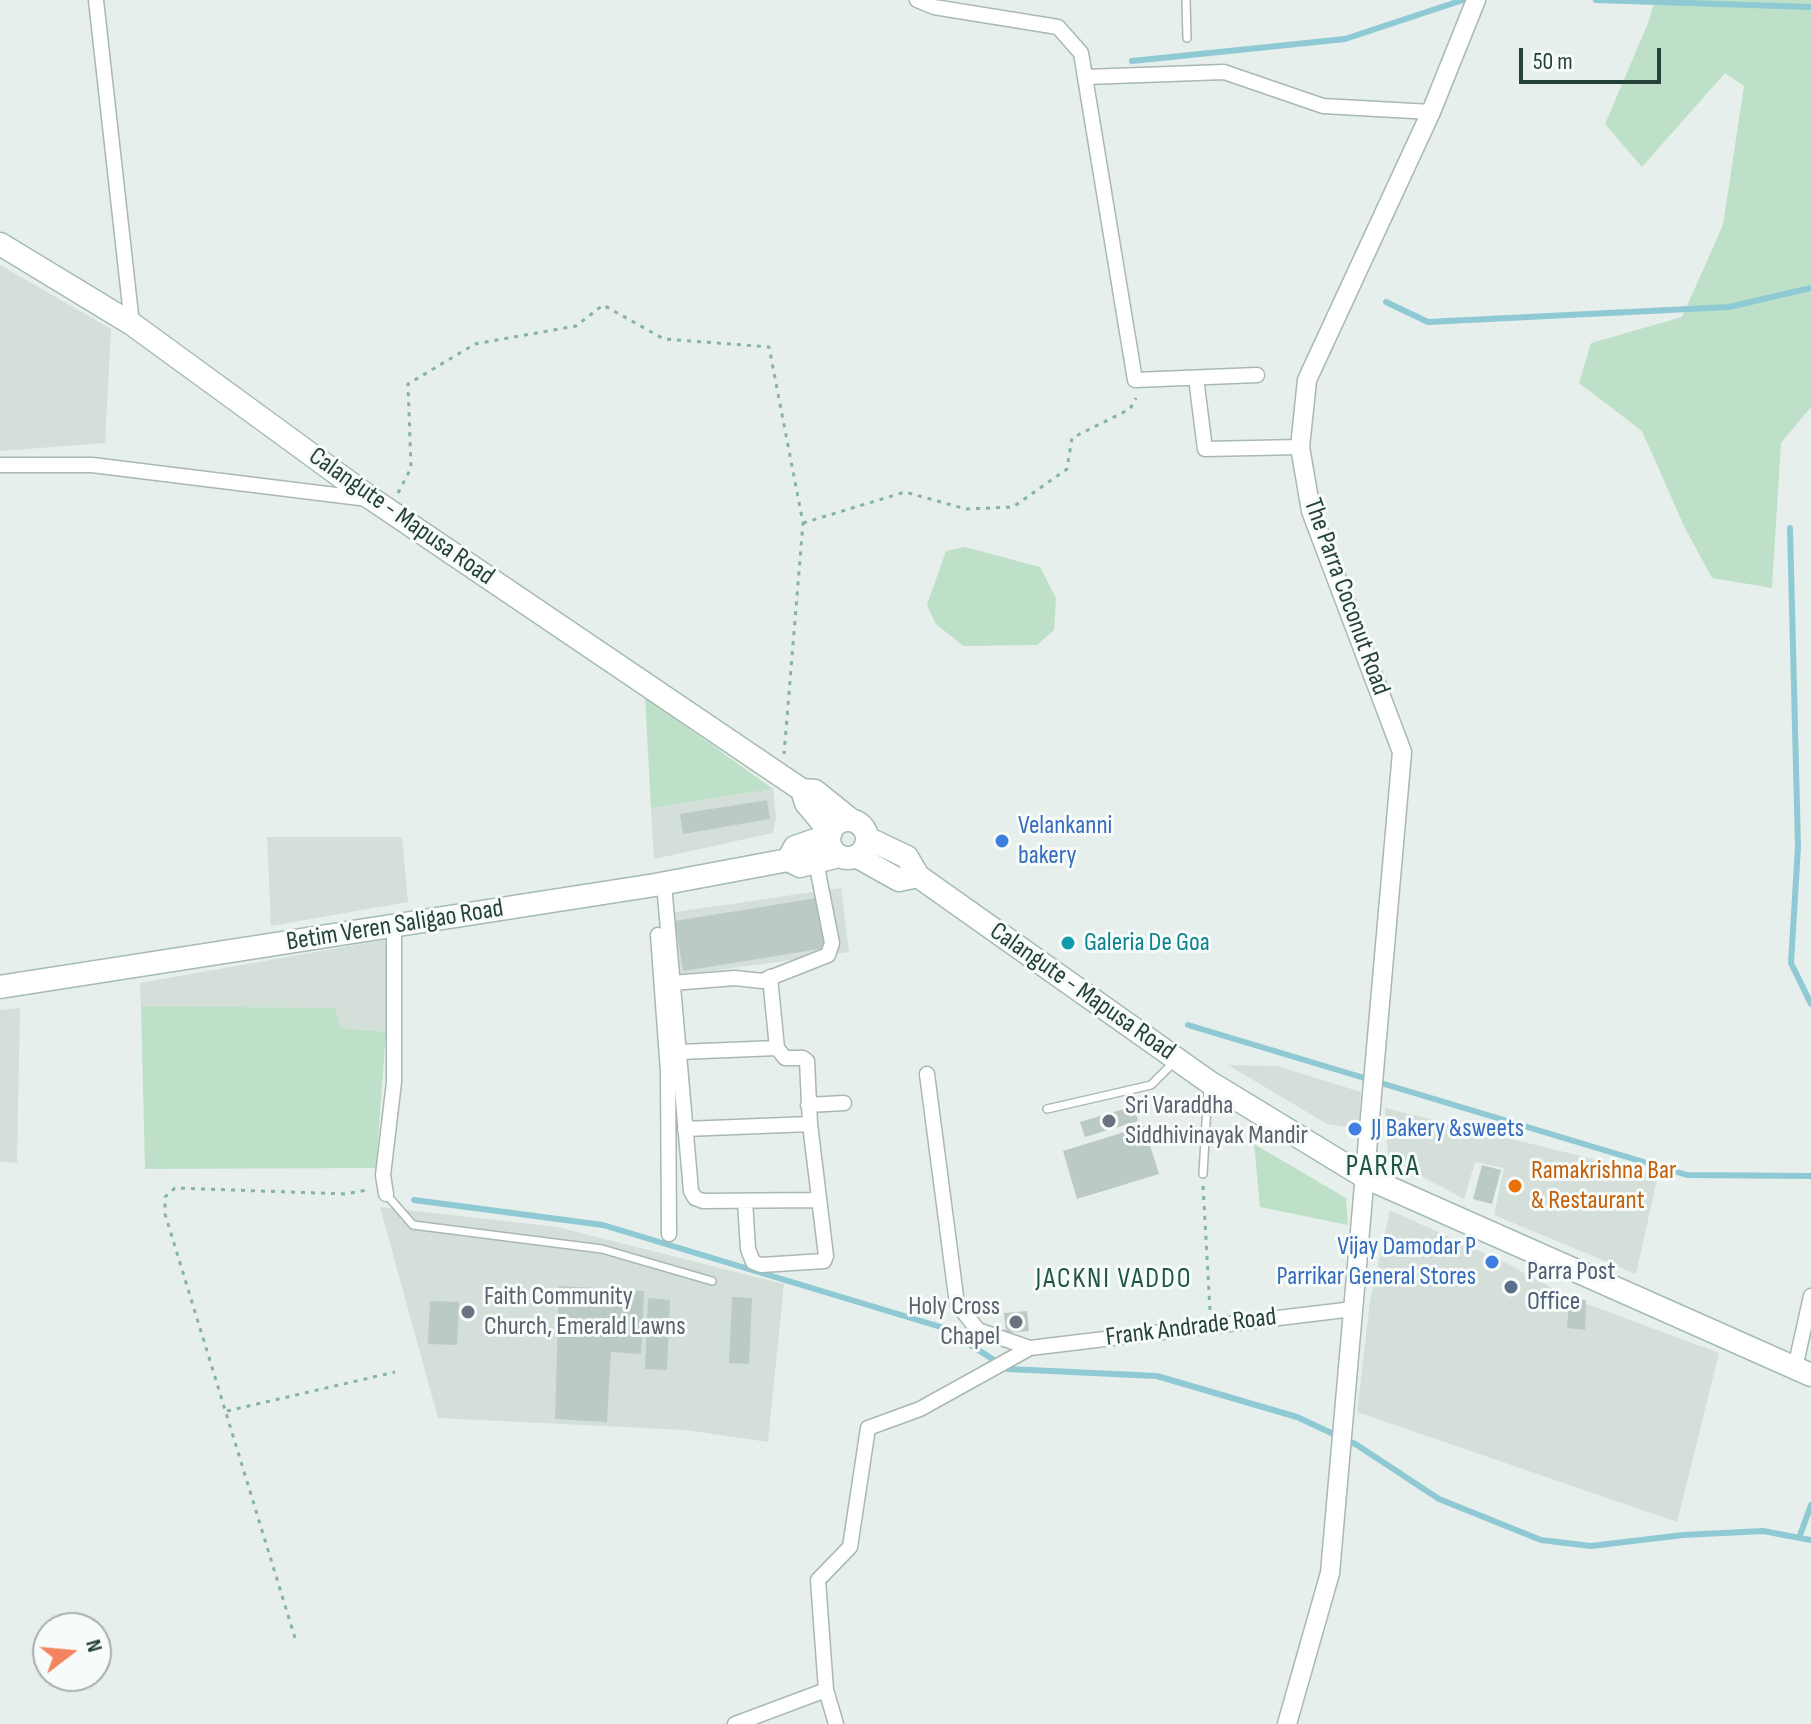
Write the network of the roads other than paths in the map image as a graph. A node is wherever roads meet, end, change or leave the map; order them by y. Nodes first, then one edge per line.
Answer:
1 (96, 0) edge
2 (917, 0) edge
3 (1186, 0) edge
4 (1476, 0) edge
5 (1187, 38) dead end
6 (1086, 77) junction
7 (1431, 112) junction
8 (0, 244) edge
9 (132, 324) junction
10 (1257, 375) dead end
11 (1196, 378) junction
12 (1300, 447) junction
13 (0, 465) edge
14 (380, 504) junction
15 (802, 790) junction
16 (845, 843) junction
17 (788, 860) junction
18 (816, 862) junction
19 (659, 884) junction
20 (394, 926) junction
21 (770, 977) junction
22 (672, 983) junction
23 (0, 987) edge
24 (777, 1048) junction
25 (679, 1052) junction
26 (1177, 1060) junction
27 (927, 1074) dead end
28 (1209, 1082) junction
29 (844, 1103) dead end
30 (808, 1105) junction
31 (1047, 1109) dead end
32 (810, 1124) junction
33 (685, 1129) junction
34 (1203, 1174) road end
35 (1365, 1177) junction
36 (386, 1194) joint
37 (818, 1200) junction
38 (745, 1201) junction
39 (669, 1234) dead end
40 (712, 1281) dead end
41 (1811, 1296) edge
42 (1353, 1309) junction
43 (1030, 1348) junction
44 (1803, 1371) edge
45 (826, 1690) junction
46 (735, 1724) edge
47 (836, 1724) edge
48 (1287, 1724) edge

1 - 9 street
2 - 6 street
3 - 5 lane
4 - 7 street, The Parra Coconut Road
6 - 7 street
6 - 11 street
7 - 12 street, The Parra Coconut Road
8 - 9 main road, Calangute - Mapusa Road
9 - 14 main road, Calangute - Mapusa Road
10 - 11 street
11 - 12 street
12 - 35 street, The Parra Coconut Road
13 - 14 street
14 - 15 main road, Calangute - Mapusa Road
15 - 16 main road, Calangute - Mapusa Road
15 - 16 main road, Calangute - Mapusa Road
16 - 17 main road, Betim Veren Saligao Road
16 - 18 main road, Betim Veren Saligao Road
16 - 26 main road, Calangute - Mapusa Road
17 - 18 main road, Betim Veren Saligao Road
17 - 19 main road, Betim Veren Saligao Road
18 - 21 street
19 - 20 main road, Betim Veren Saligao Road
19 - 22 street
19 - 39 street
20 - 23 main road, Betim Veren Saligao Road
20 - 36 street
21 - 22 street
21 - 24 street
22 - 25 street
24 - 25 street
24 - 30 street
25 - 33 street
26 - 28 main road, Calangute - Mapusa Road
26 - 31 lane
27 - 43 street
28 - 34 lane
28 - 35 main road, Calangute - Mapusa Road
29 - 30 street
30 - 32 street
32 - 33 street
32 - 37 street
33 - 38 street
35 - 42 street, The Parra Coconut Road
35 - 44 main road, Calangute - Mapusa Road
36 - 40 lane
37 - 38 street
37 - 38 street
41 - 44 street
42 - 43 street, Frank Andrade Road
42 - 48 street, The Parra Coconut Road
43 - 45 street
45 - 46 street
45 - 47 street

